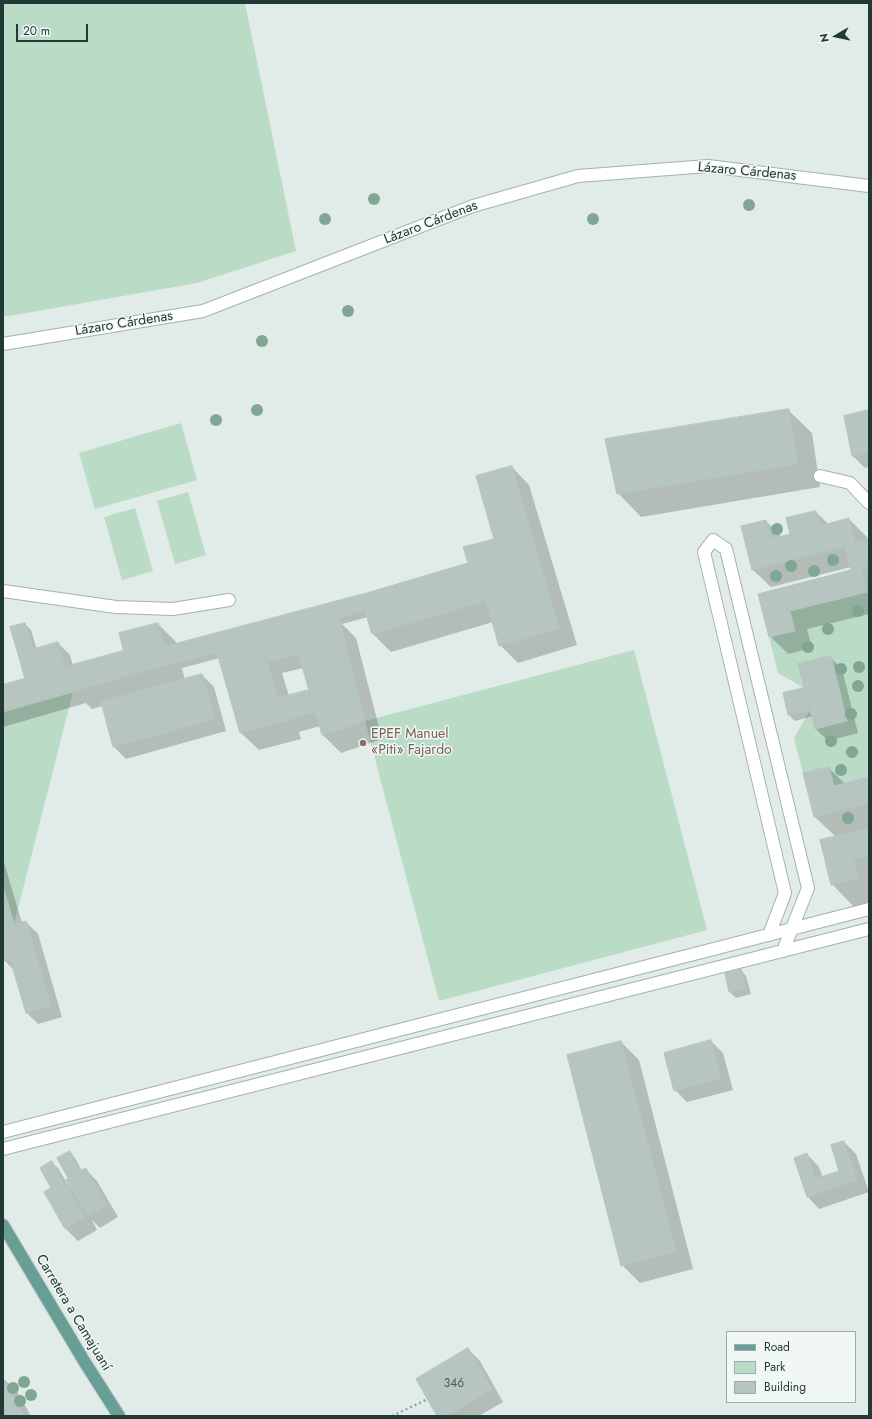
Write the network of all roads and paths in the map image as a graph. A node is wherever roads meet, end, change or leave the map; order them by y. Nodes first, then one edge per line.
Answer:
1 (869, 186) edge
2 (3, 344) edge
3 (820, 476) dead end
4 (869, 503) edge
5 (3, 591) edge
6 (229, 600) dead end
7 (869, 909) edge
8 (792, 929) junction
9 (869, 929) edge
10 (769, 935) junction
11 (783, 951) junction
12 (3, 1132) edge
13 (3, 1149) edge
14 (3, 1225) edge
15 (428, 1399) dead end
16 (119, 1416) edge
17 (392, 1416) edge

1 - 2 street, Lázaro Cárdenas
3 - 4 street
5 - 6 street
7 - 8 street
8 - 10 street
8 - 10 street
8 - 11 street
9 - 11 street
10 - 12 street
11 - 13 street
14 - 16 main road, Carretera a Camajuaní
15 - 17 path

